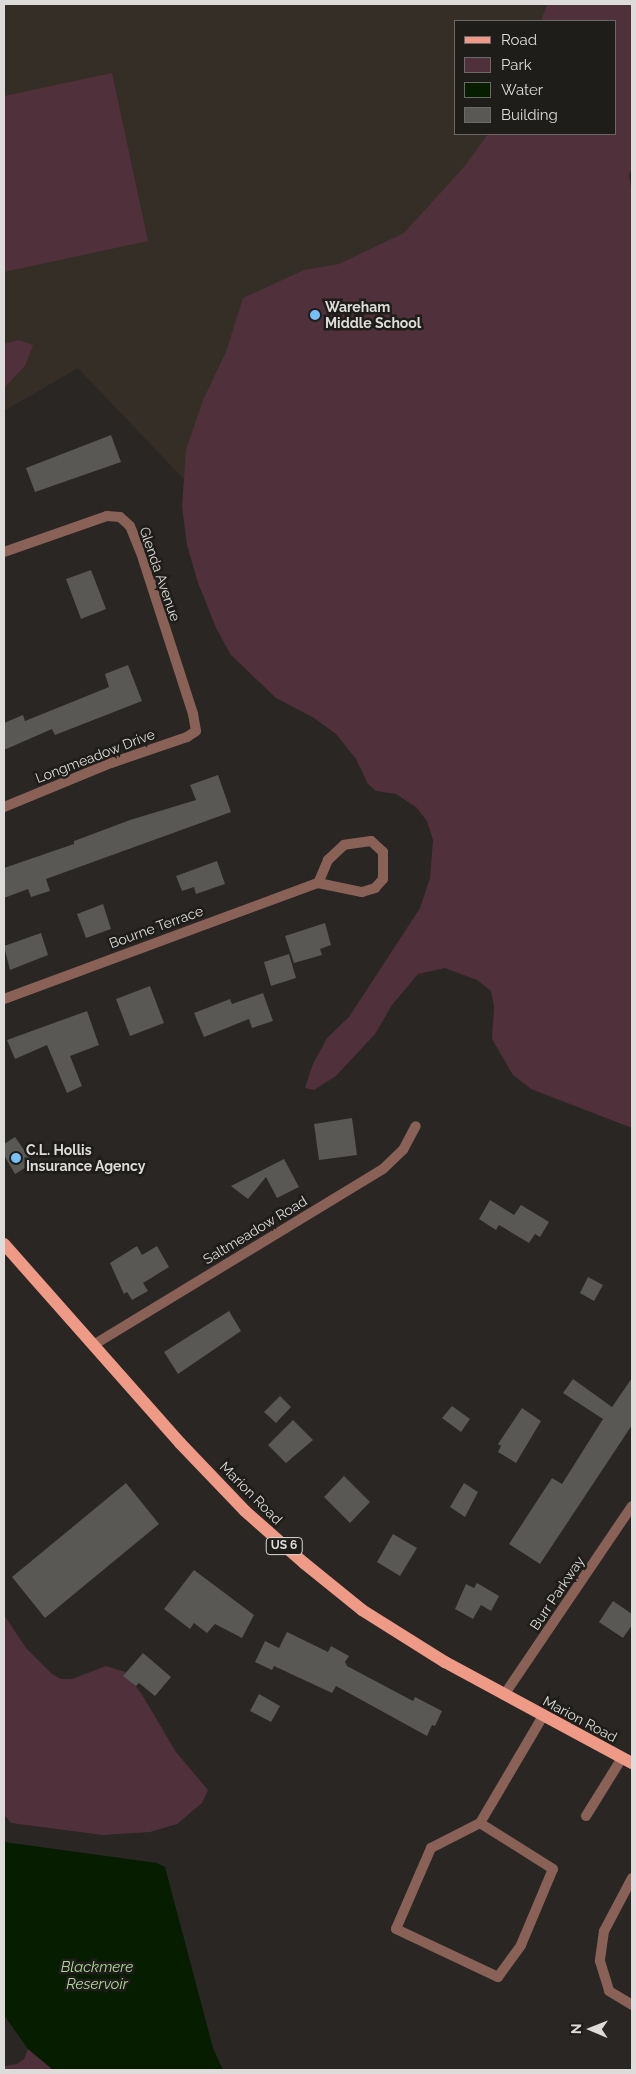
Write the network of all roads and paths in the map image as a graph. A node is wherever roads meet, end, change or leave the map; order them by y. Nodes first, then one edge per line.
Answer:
1 (4, 552) edge
2 (196, 731) joint
3 (4, 807) edge
4 (318, 884) junction
5 (4, 999) edge
6 (416, 1126) dead end
7 (4, 1244) edge
8 (95, 1344) junction
9 (632, 1506) edge
10 (504, 1695) junction
11 (543, 1716) junction
12 (627, 1760) edge
13 (586, 1816) dead end
14 (480, 1823) junction
15 (632, 1878) edge
16 (632, 2005) edge

1 - 2 street, Glenda Avenue
2 - 3 street, Longmeadow Drive
4 - 4 street
4 - 5 street, Bourne Terrace
6 - 8 street, Saltmeadow Road
7 - 8 main road, Marion Road / US 6
8 - 10 main road, Marion Road / US 6
9 - 10 street, Burr Parkway
10 - 11 main road, Marion Road / US 6
11 - 12 main road, Marion Road / US 6
11 - 14 street
12 - 13 street
14 - 14 street
15 - 16 street

